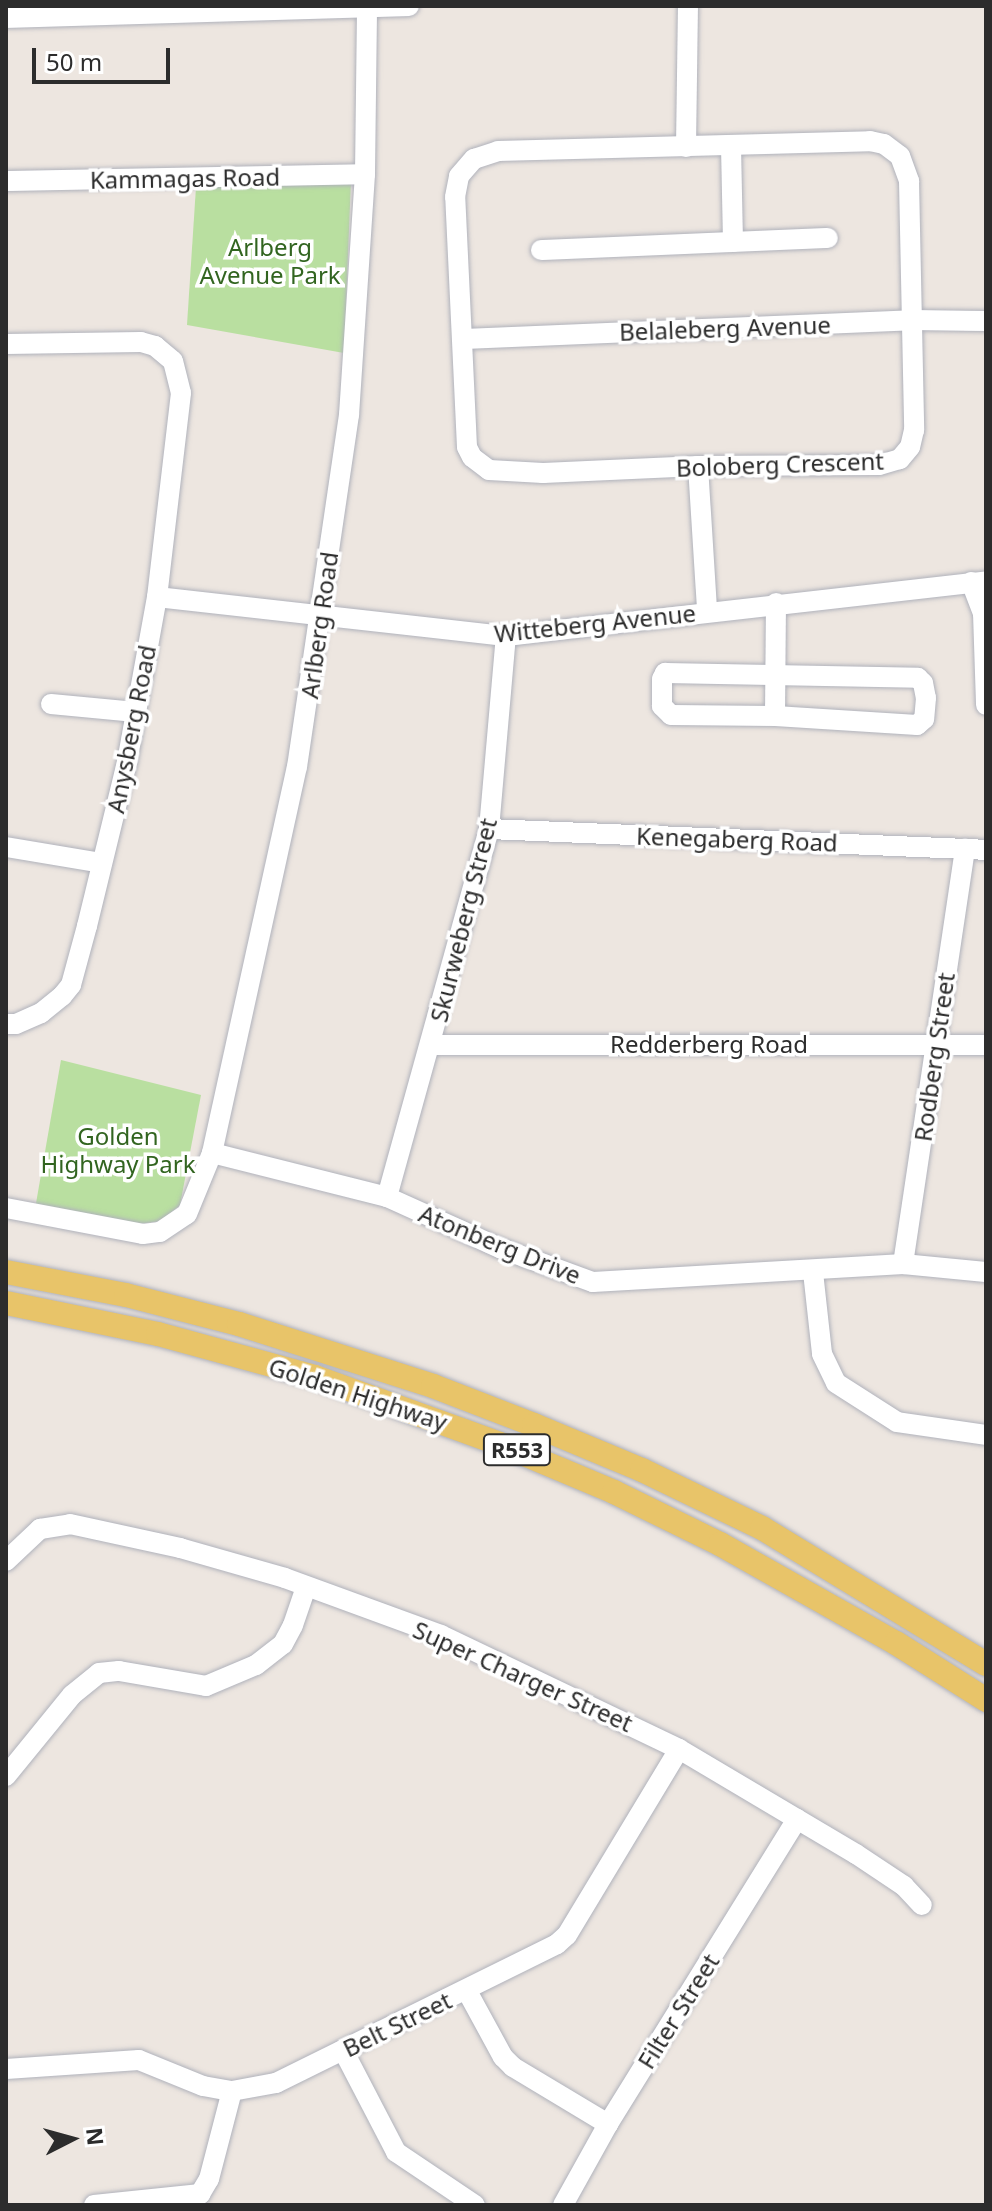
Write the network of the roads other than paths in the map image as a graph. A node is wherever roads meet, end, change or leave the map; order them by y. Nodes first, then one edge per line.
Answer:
1 (409, 6) edge
2 (688, 6) edge
3 (367, 7) edge
4 (6, 18) edge
5 (731, 146) junction
6 (686, 147) junction
7 (365, 174) junction
8 (6, 181) edge
9 (828, 238) dead end
10 (733, 242) junction
11 (541, 250) dead end
12 (912, 320) junction
13 (986, 321) edge
14 (464, 339) junction
15 (6, 344) edge
16 (698, 466) junction
17 (979, 581) edge
18 (157, 597) junction
19 (776, 603) junction
20 (707, 611) junction
21 (321, 618) junction
22 (506, 636) junction
23 (775, 674) junction
24 (51, 704) dead end
25 (986, 705) edge
26 (136, 712) junction
27 (775, 716) junction
28 (489, 829) junction
29 (6, 847) edge
30 (965, 849) junction
31 (986, 850) edge
32 (102, 863) junction
33 (7, 1024) edge
34 (936, 1042) junction
35 (431, 1045) junction
36 (986, 1045) edge
37 (212, 1153) junction
38 (387, 1197) junction
39 (6, 1208) edge
40 (903, 1264) junction
41 (6, 1272) edge
42 (813, 1272) junction
43 (986, 1272) edge
44 (6, 1303) edge
45 (986, 1435) edge
46 (6, 1561) edge
47 (306, 1587) junction
48 (986, 1664) edge
49 (986, 1700) edge
50 (679, 1749) junction
51 (6, 1776) edge
52 (797, 1819) junction
53 (922, 1905) dead end
54 (467, 1991) junction
55 (343, 2050) junction
56 (6, 2069) edge
57 (232, 2091) junction
58 (608, 2124) junction
59 (94, 2205) edge
60 (475, 2205) edge
61 (563, 2205) edge

1 - 3 street
2 - 6 street
3 - 4 street
3 - 7 street, Arlberg Road
5 - 6 street, Boloberg Crescent
5 - 10 street
5 - 12 street, Boloberg Crescent
6 - 14 street, Boloberg Crescent
7 - 8 street, Kammagas Road
7 - 21 street, Arlberg Road
9 - 10 street
10 - 11 street
12 - 13 street, Belaleberg Avenue
12 - 14 street, Belaleberg Avenue
12 - 16 street, Boloberg Crescent
14 - 16 street, Boloberg Crescent
15 - 18 street, Anysberg Road
16 - 20 street
17 - 19 street, Witteberg Avenue
17 - 25 street
18 - 21 street, Witteberg Avenue
18 - 26 street, Anysberg Road
19 - 20 street, Witteberg Avenue
19 - 23 street
20 - 22 street, Witteberg Avenue
21 - 22 street, Witteberg Avenue
21 - 37 street, Arlberg Road
22 - 28 street, Skurweberg Street
23 - 27 street
23 - 27 street
23 - 27 street
24 - 26 street
26 - 32 street, Anysberg Road
28 - 30 street, Kenegaberg Road
28 - 35 street, Skurweberg Street
29 - 32 street
30 - 31 street, Kenegaberg Road
30 - 34 street, Rodberg Street
32 - 33 street, Anysberg Road
34 - 35 street, Redderberg Road
34 - 36 street, Redderberg Road
34 - 40 street, Rodberg Street
35 - 38 street, Skurweberg Street
37 - 38 street, Atonberg Drive
37 - 39 street, Arlberg Road
38 - 42 street, Atonberg Drive
40 - 42 street, Atonberg Drive
40 - 43 street, Atonberg Drive
41 - 48 main road, Golden Highway / R553
42 - 45 street
44 - 49 main road, Golden Highway / R553
46 - 47 street, Super Charger Street
47 - 50 street, Super Charger Street
47 - 51 street
50 - 52 street, Super Charger Street
50 - 54 street, Belt Street
52 - 53 street, Super Charger Street
52 - 58 street, Filter Street
54 - 55 street, Belt Street
54 - 58 street
55 - 57 street, Belt Street
55 - 60 street
56 - 57 street, Belt Street
57 - 59 street
58 - 61 street, Filter Street

